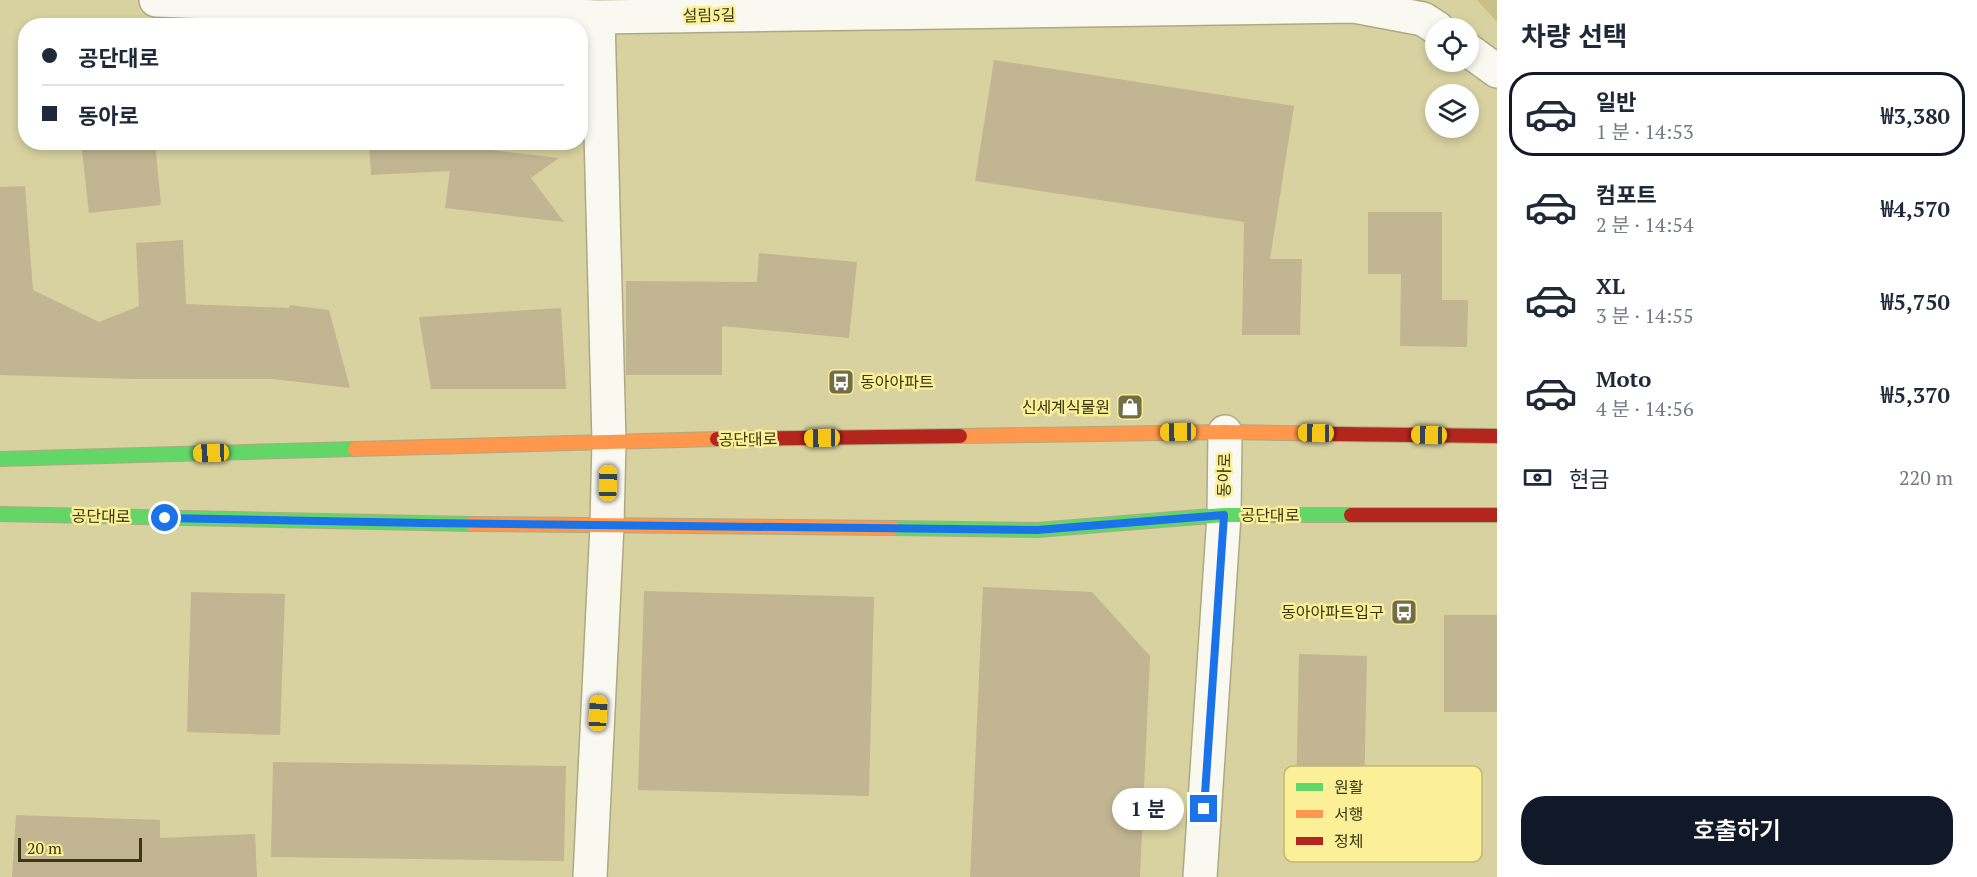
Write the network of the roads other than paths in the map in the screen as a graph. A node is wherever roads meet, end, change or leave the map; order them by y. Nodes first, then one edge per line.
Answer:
1 (156, 0) edge
2 (598, 17) junction
3 (1425, 20) edge
4 (1479, 58) edge
5 (1497, 71) edge
6 (1225, 432) junction
7 (1497, 436) edge
8 (609, 441) junction
9 (0, 459) edge
10 (0, 514) edge
11 (1224, 515) junction
12 (1497, 515) edge
13 (607, 525) junction
14 (590, 877) edge
15 (1200, 877) edge

1 - 2 street, 설림5길
2 - 3 street, 설림5길
2 - 8 street
4 - 5 street
6 - 7 street, 공단대로
6 - 8 street, 공단대로
6 - 11 street, 동아로
8 - 9 street, 공단대로
8 - 13 street
10 - 13 street, 공단대로
11 - 12 street, 공단대로
11 - 13 street, 공단대로
11 - 15 street, 동아로
13 - 14 street

